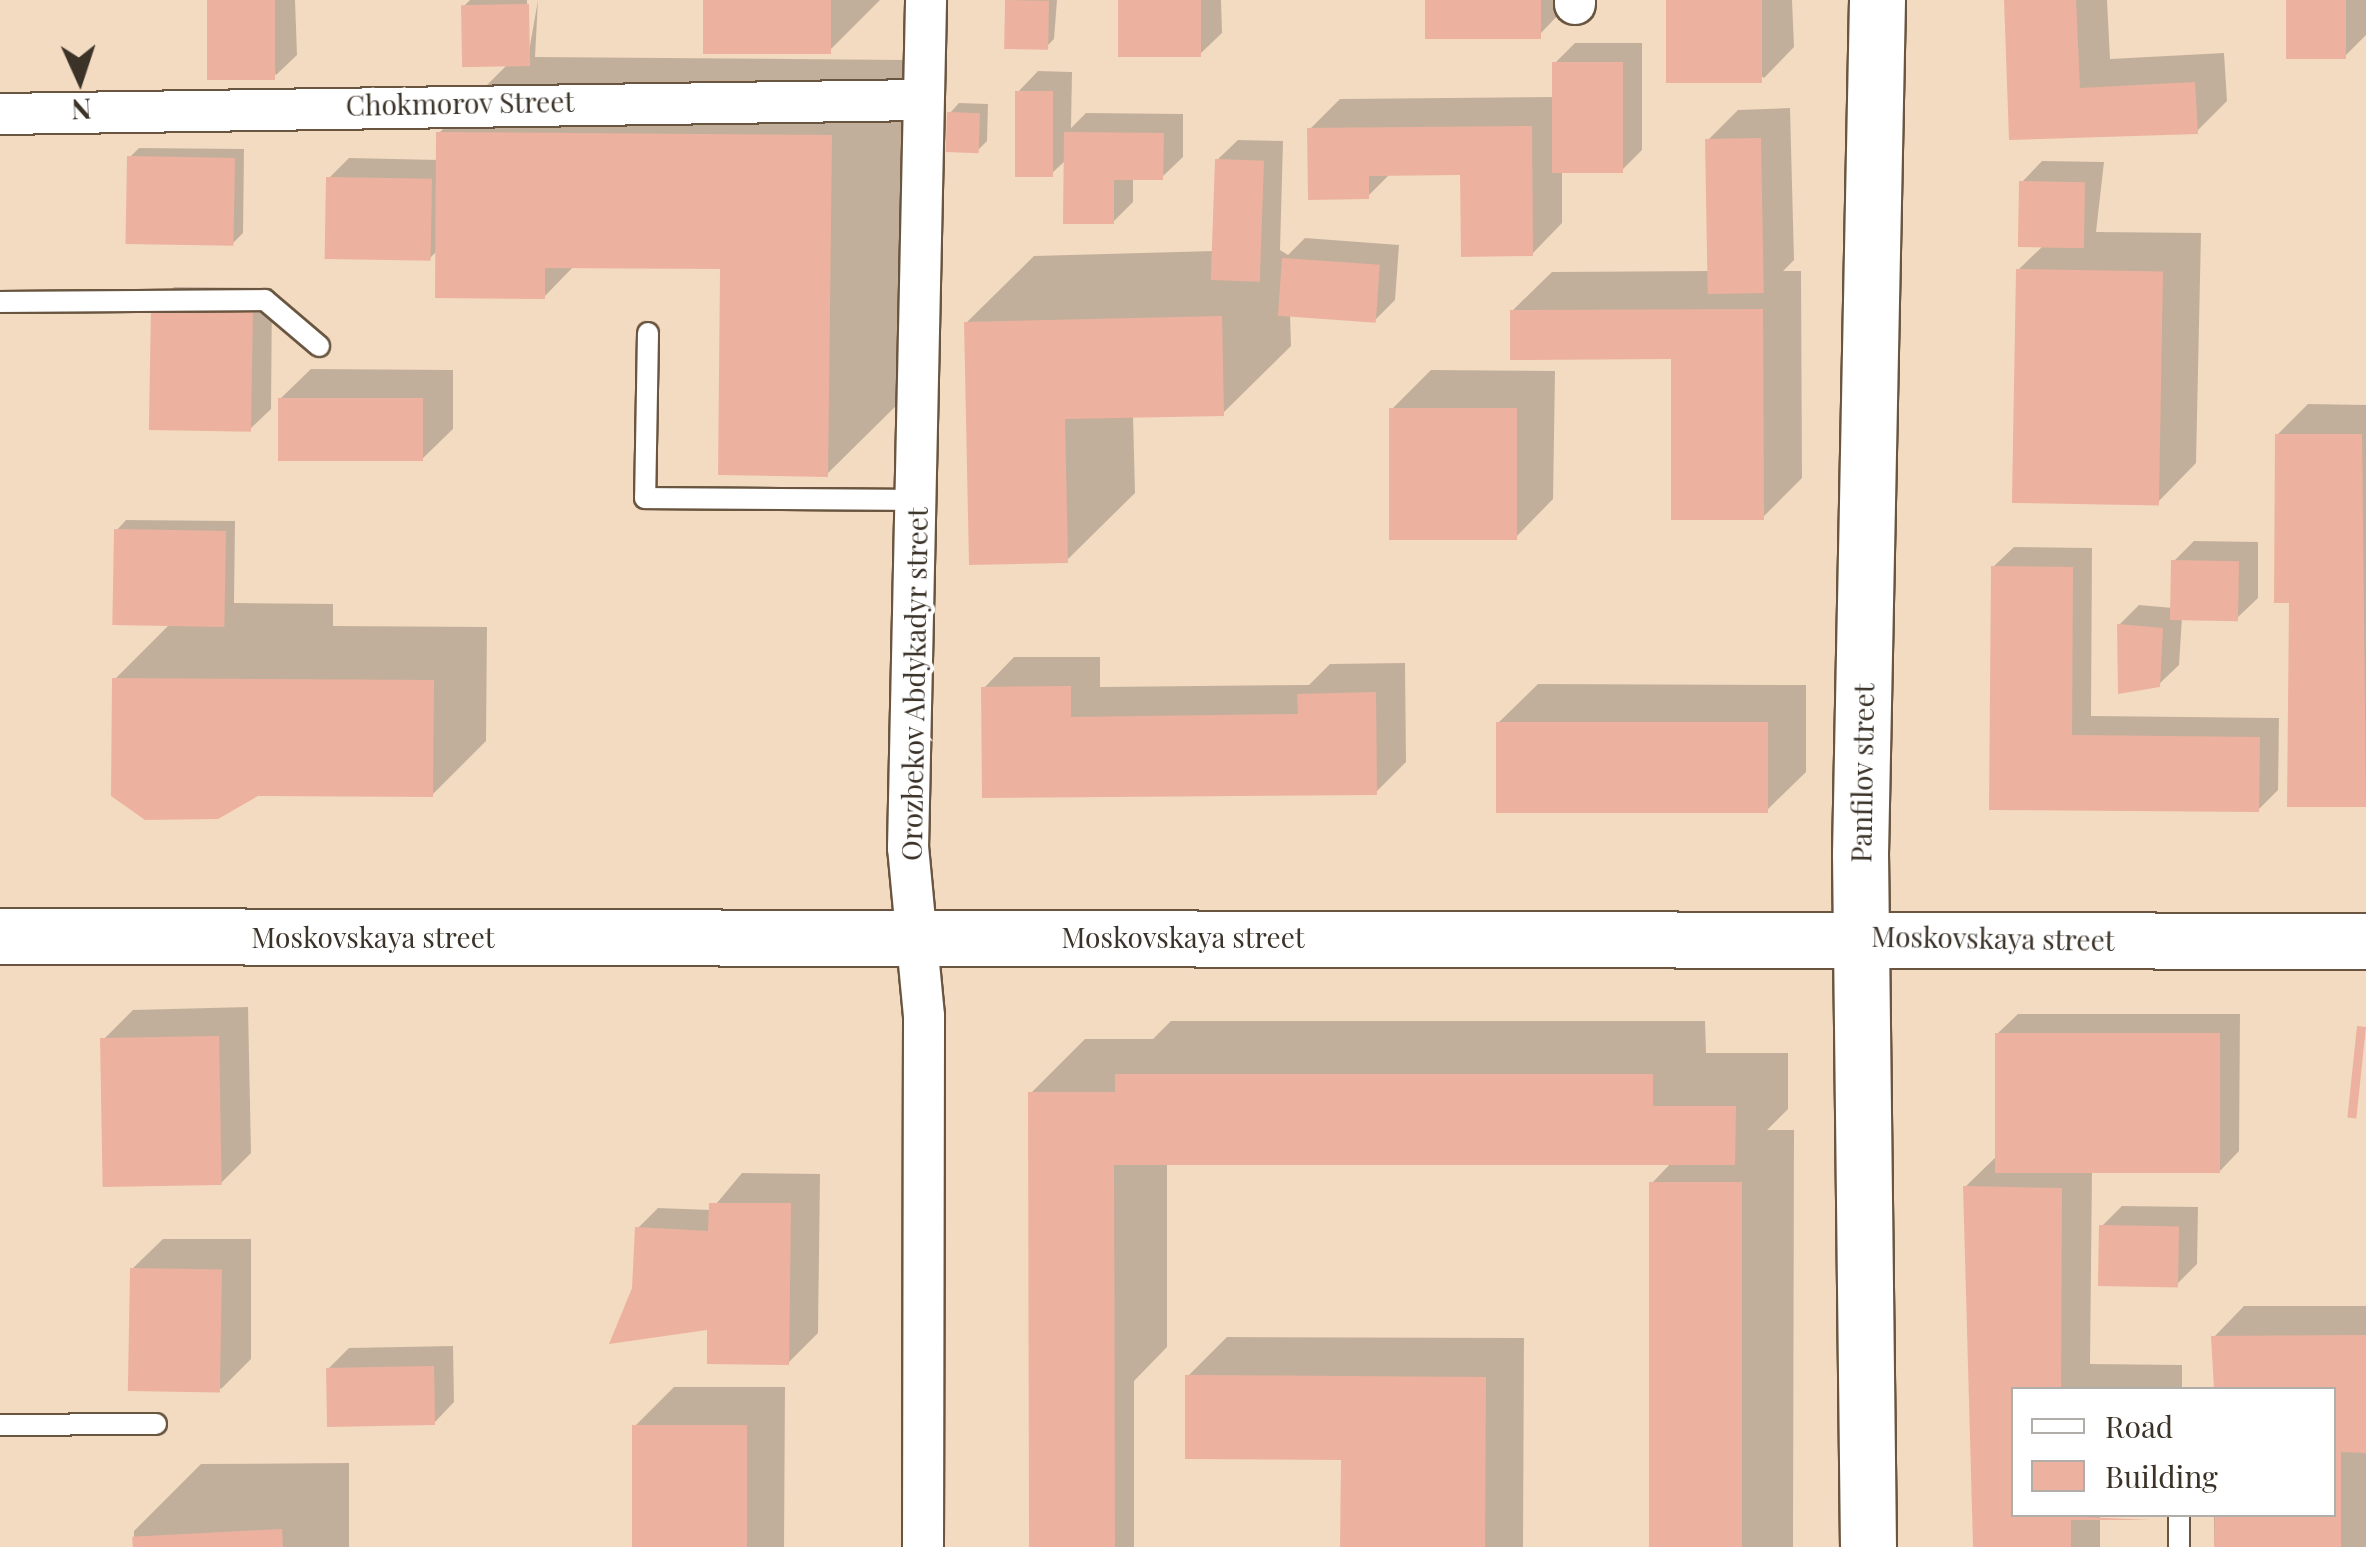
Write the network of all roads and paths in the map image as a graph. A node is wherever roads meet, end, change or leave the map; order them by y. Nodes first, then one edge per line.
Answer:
1 (926, 0) edge
2 (1876, 0) edge
3 (920, 100) junction
4 (0, 114) edge
5 (0, 302) edge
6 (648, 334) dead end
7 (320, 346) dead end
8 (916, 500) junction
9 (0, 936) edge
10 (1862, 936) junction
11 (920, 937) junction
12 (2366, 941) edge
13 (156, 1424) dead end
14 (0, 1426) edge
15 (2179, 1517) edge
16 (923, 1547) edge
17 (1868, 1547) edge
18 (2179, 1547) edge

1 - 3 street, Orozbekov Abdykadyr street
2 - 10 main road, Panfilov street
3 - 4 street, Chokmorov Street
3 - 8 street, Orozbekov Abdykadyr street
5 - 7 lane
6 - 8 lane
8 - 11 street, Orozbekov Abdykadyr street
9 - 11 main road, Moskovskaya street
10 - 11 main road, Moskovskaya street
10 - 12 main road, Moskovskaya street
10 - 17 main road, Panfilov street
11 - 16 street, Orozbekov Abdykadyr street
13 - 14 lane
15 - 18 lane

